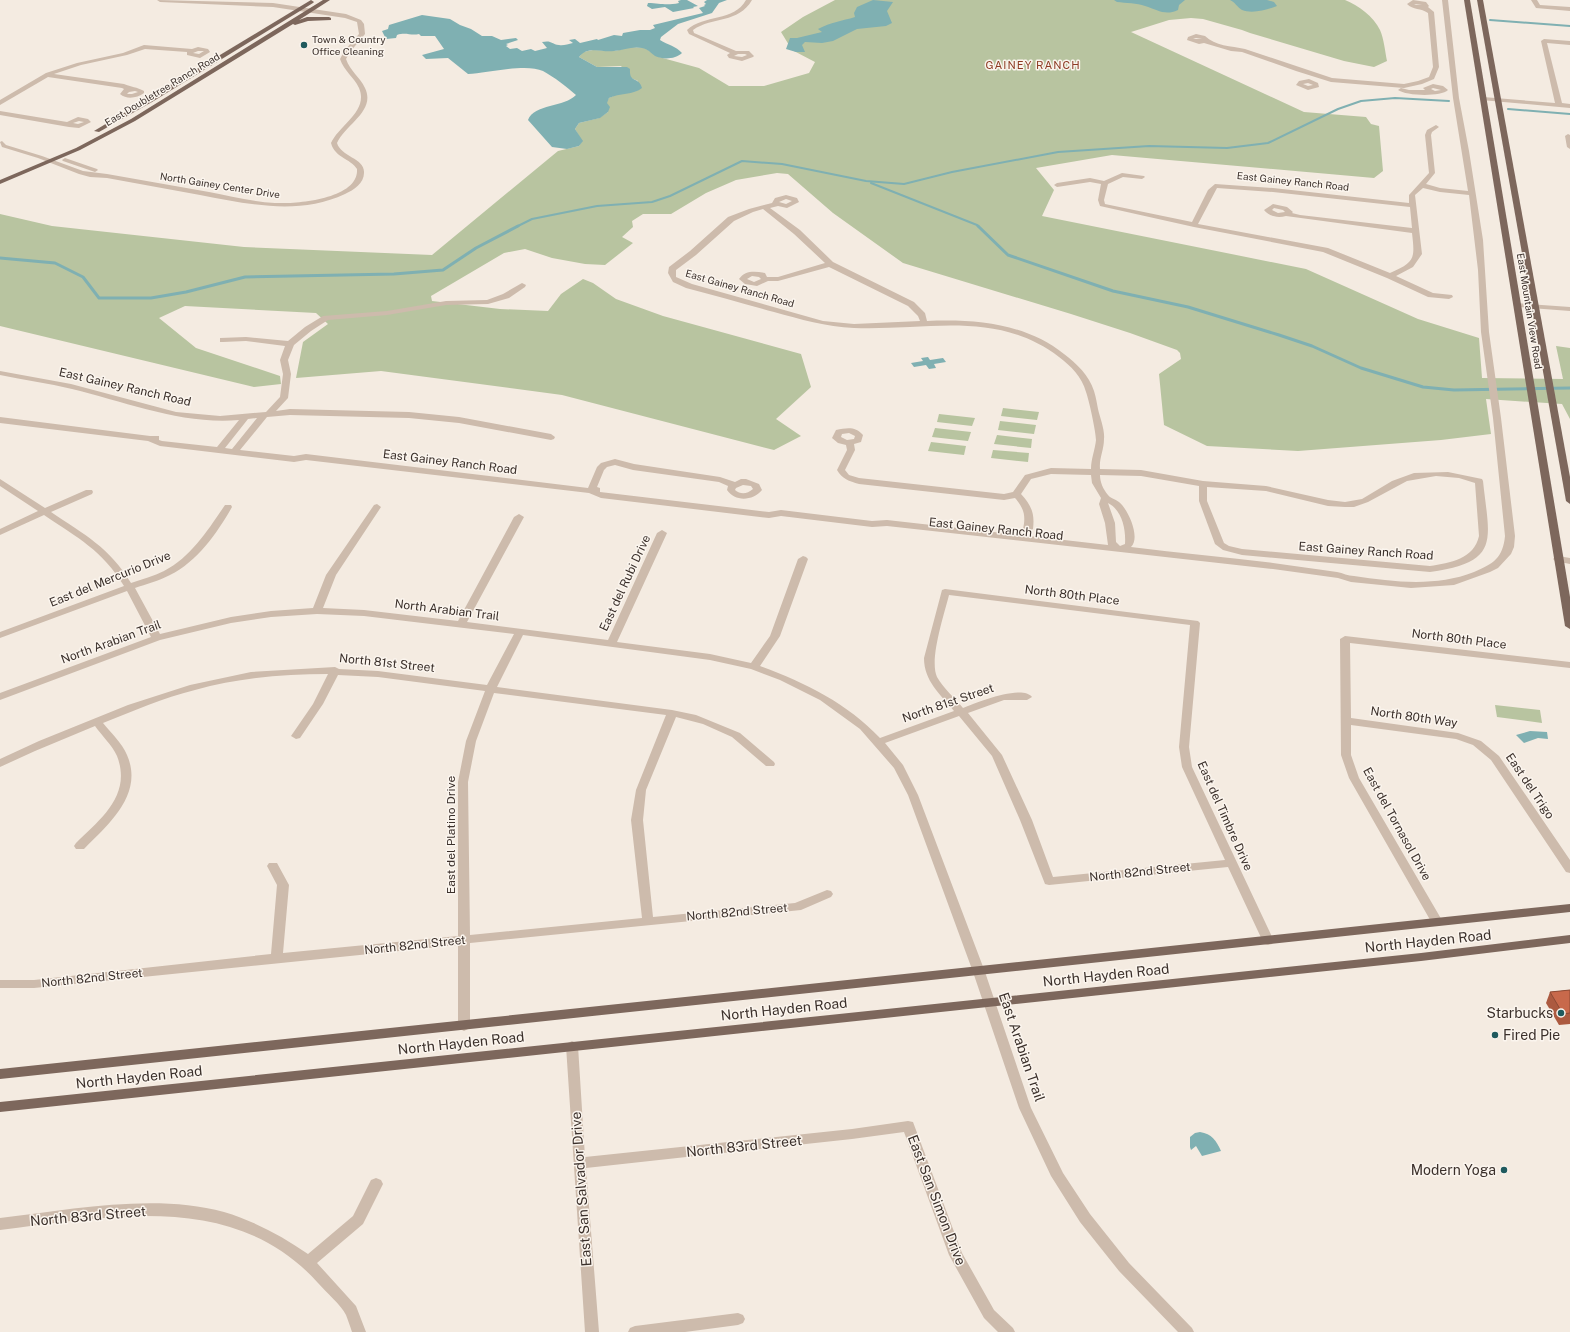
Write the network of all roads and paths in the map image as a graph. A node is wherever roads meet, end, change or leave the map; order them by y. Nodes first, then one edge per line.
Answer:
1 (160, 0) edge
2 (314, 0) edge
3 (328, 0) edge
4 (749, 0) edge
5 (1446, 0) edge
6 (1467, 0) edge
7 (1480, 0) edge
8 (1534, 0) edge
9 (1423, 7) dead end
10 (1570, 9) edge
11 (295, 11) junction
12 (306, 12) junction
13 (334, 15) junction
14 (329, 19) junction
15 (361, 27) junction
16 (280, 28) junction
17 (1205, 41) dead end
18 (1570, 43) edge
19 (1231, 49) junction
20 (192, 51) dead end
21 (734, 52) dead end
22 (1279, 64) junction
23 (1269, 66) junction
24 (46, 75) junction
25 (1311, 79) junction
26 (1420, 83) junction
27 (1428, 86) junction
28 (1403, 88) junction
29 (130, 90) dead end
30 (1445, 90) junction
31 (1456, 91) junction
32 (1434, 92) junction
33 (1483, 99) junction
34 (1498, 100) junction
35 (0, 104) edge
36 (1559, 105) junction
37 (1570, 106) edge
38 (0, 113) edge
39 (68, 124) dead end
40 (1436, 127) dead end
41 (1568, 136) dead end
42 (1, 143) edge
43 (1570, 147) edge
44 (41, 158) junction
45 (49, 158) junction
46 (58, 158) junction
47 (0, 174) edge
48 (107, 176) junction
49 (1142, 177) dead end
50 (0, 182) edge
51 (1105, 183) junction
52 (1423, 183) junction
53 (1057, 185) dead end
54 (1472, 190) junction
55 (777, 204) dead end
56 (1412, 205) junction
57 (764, 207) junction
58 (1286, 214) dead end
59 (1194, 225) junction
60 (1416, 231) junction
61 (830, 264) junction
62 (1390, 276) junction
63 (765, 279) dead end
64 (522, 285) dead end
65 (1449, 297) dead end
66 (1518, 305) junction
67 (1535, 306) junction
68 (1570, 309) edge
69 (924, 323) junction
70 (222, 340) dead end
71 (290, 344) junction
72 (0, 373) edge
73 (267, 414) junction
74 (245, 417) junction
75 (0, 420) edge
76 (551, 437) dead end
77 (850, 443) dead end
78 (221, 447) junction
79 (236, 449) junction
80 (1095, 472) junction
81 (0, 482) edge
82 (734, 484) dead end
83 (1203, 484) junction
84 (591, 491) junction
85 (89, 492) dead end
86 (1016, 494) junction
87 (1105, 498) junction
88 (1570, 501) edge
89 (228, 507) dead end
90 (377, 507) dead end
91 (45, 511) junction
92 (519, 517) dead end
93 (1028, 529) dead end
94 (0, 532) edge
95 (662, 533) dead end
96 (1119, 552) junction
97 (803, 559) dead end
98 (1558, 560) junction
99 (1570, 561) edge
100 (129, 588) junction
101 (318, 610) junction
102 (461, 624) junction
103 (1195, 624) joint
104 (1570, 626) edge
105 (520, 632) junction
106 (0, 635) edge
107 (157, 638) junction
108 (1345, 639) joint
109 (611, 644) junction
110 (1570, 665) edge
111 (754, 667) junction
112 (336, 670) junction
113 (490, 690) junction
114 (1027, 696) dead end
115 (0, 697) edge
116 (962, 712) junction
117 (672, 713) junction
118 (1346, 720) junction
119 (97, 722) junction
120 (296, 736) dead end
121 (878, 742) junction
122 (1477, 743) joint
123 (0, 764) edge
124 (770, 764) dead end
125 (80, 846) dead end
126 (1231, 863) junction
127 (273, 866) dead end
128 (1570, 869) edge
129 (827, 894) dead end
130 (1570, 908) edge
131 (648, 921) junction
132 (1438, 922) junction
133 (1570, 939) edge
134 (465, 940) junction
135 (1268, 941) junction
136 (277, 958) junction
137 (979, 972) junction
138 (0, 984) edge
139 (989, 1002) junction
140 (464, 1026) junction
141 (572, 1046) junction
142 (0, 1074) edge
143 (0, 1107) edge
144 (908, 1126) joint
145 (579, 1163) junction
146 (376, 1184) dead end
147 (0, 1224) edge
148 (308, 1262) junction
149 (738, 1319) dead end
150 (359, 1332) edge
151 (592, 1332) edge
152 (635, 1332) edge
153 (1008, 1332) edge
154 (1187, 1332) edge

1 - 11 street
2 - 11 main road, East Doubletree Ranch Road
3 - 12 main road, East Doubletree Ranch Road
3 - 13 main road
4 - 21 street
5 - 31 street, East Gainey Ranch Road
6 - 33 main road, East Mountain View Road
7 - 34 main road, East Mountain View Road
8 - 10 street
9 - 26 street
11 - 12 street
11 - 45 main road, East Doubletree Ranch Road
12 - 13 street
12 - 14 street
12 - 16 main road, East Doubletree Ranch Road
13 - 15 street
14 - 15 street
14 - 16 main road
15 - 48 street, North Gainey Center Drive
16 - 46 main road, East Doubletree Ranch Road
17 - 19 street
18 - 36 street
19 - 22 street
19 - 23 street
20 - 24 street
22 - 23 street
22 - 25 street
23 - 25 street
24 - 29 street
24 - 35 street
25 - 28 street
26 - 27 street
26 - 28 street
27 - 30 street
27 - 32 street
28 - 32 street
30 - 31 street
30 - 32 street
31 - 54 street, East Gainey Ranch Road
33 - 34 street
33 - 66 main road, East Mountain View Road
34 - 36 street
34 - 67 main road, East Mountain View Road
36 - 37 street
38 - 39 street
40 - 52 street
41 - 43 street
42 - 44 street
42 - 45 street, North Gainey Center Drive
44 - 45 main road, East Doubletree Ranch Road
44 - 47 main road, East Doubletree Ranch Road
45 - 46 main road, East Doubletree Ranch Road
45 - 48 street, North Gainey Center Drive
45 - 50 main road, East Doubletree Ranch Road
46 - 48 street, North Gainey Center Drive
49 - 51 street
51 - 53 street
51 - 59 street
52 - 54 street
52 - 56 street
54 - 96 street, East Gainey Ranch Road
55 - 57 street, East Gainey Ranch Road
56 - 59 street, East Gainey Ranch Road
56 - 60 street
57 - 61 street
57 - 69 street, East Gainey Ranch Road
58 - 60 street
59 - 62 street
60 - 62 street
61 - 63 street, East Gainey Ranch Road
61 - 69 street
62 - 65 street
64 - 71 street
66 - 67 street
66 - 98 main road, East Mountain View Road
67 - 68 street
67 - 88 main road, East Mountain View Road
69 - 80 street, East Gainey Ranch Road
70 - 71 street
71 - 73 street
72 - 74 street, East Gainey Ranch Road
73 - 74 street, East Gainey Ranch Road
73 - 76 street, East Gainey Ranch Road
73 - 79 street
74 - 78 street
75 - 78 street, East Gainey Ranch Road
77 - 86 street
78 - 79 street, East Gainey Ranch Road
79 - 84 street, East Gainey Ranch Road
80 - 83 street, East Gainey Ranch Road
80 - 86 street, East Gainey Ranch Road
80 - 87 street, East Gainey Ranch Road
81 - 91 street
82 - 84 street
83 - 83 street, East Gainey Ranch Road
84 - 96 street, East Gainey Ranch Road
85 - 91 street
86 - 93 street, East Gainey Ranch Road
87 - 96 street, East Gainey Ranch Road
87 - 96 street, East Gainey Ranch Road
89 - 100 street, East del Mercurio Drive
90 - 101 street
91 - 94 street
91 - 100 street
92 - 102 street
95 - 109 street, East del Rubi Drive
97 - 111 street
98 - 99 street
98 - 104 main road, East Mountain View Road
100 - 106 street, East del Mercurio Drive
100 - 107 street
101 - 102 street, North Arabian Trail
101 - 107 street, North Arabian Trail
102 - 105 street, North Arabian Trail
103 - 116 street, North 80th Place
103 - 126 street, East del Timbre Drive
105 - 109 street, North Arabian Trail
105 - 113 street, East del Platino Drive
107 - 115 street, North Arabian Trail
108 - 110 street, North 80th Place
108 - 118 street, East del Tornasol Drive
109 - 111 street, North Arabian Trail
111 - 121 street, North Arabian Trail
112 - 113 street, North 81st Street
112 - 119 street, North 81st Street
112 - 120 street
113 - 117 street, North 81st Street
113 - 134 street, East del Platino Drive
114 - 116 street, North 81st Street
116 - 121 street, North 81st Street
116 - 126 street, North 82nd Street
117 - 124 street, North 81st Street
117 - 131 street
118 - 122 street, North 80th Way
118 - 132 street, East del Tornasol Drive
119 - 123 street, North 81st Street
119 - 125 street
121 - 137 street, East Arabian Trail
122 - 128 street, East del Trigo
126 - 135 street, East del Timbre Drive
127 - 136 street
129 - 131 street, North 82nd Street
130 - 132 main road, North Hayden Road
131 - 134 street, North 82nd Street
132 - 135 main road, North Hayden Road
133 - 139 main road, North Hayden Road
134 - 136 street, North 82nd Street
134 - 140 street, East del Platino Drive
135 - 137 main road, North Hayden Road
136 - 138 street, North 82nd Street
137 - 139 street, East Arabian Trail
137 - 140 main road, North Hayden Road
139 - 141 main road, North Hayden Road
139 - 154 street, East Arabian Trail
140 - 142 main road, North Hayden Road
141 - 143 main road, North Hayden Road
141 - 145 street, East San Salvador Drive
144 - 145 street, North 83rd Street
144 - 153 street, East San Simon Drive
145 - 151 street, East San Salvador Drive
146 - 148 street
147 - 148 street, North 83rd Street
148 - 150 street, North 83rd Street
149 - 152 street

